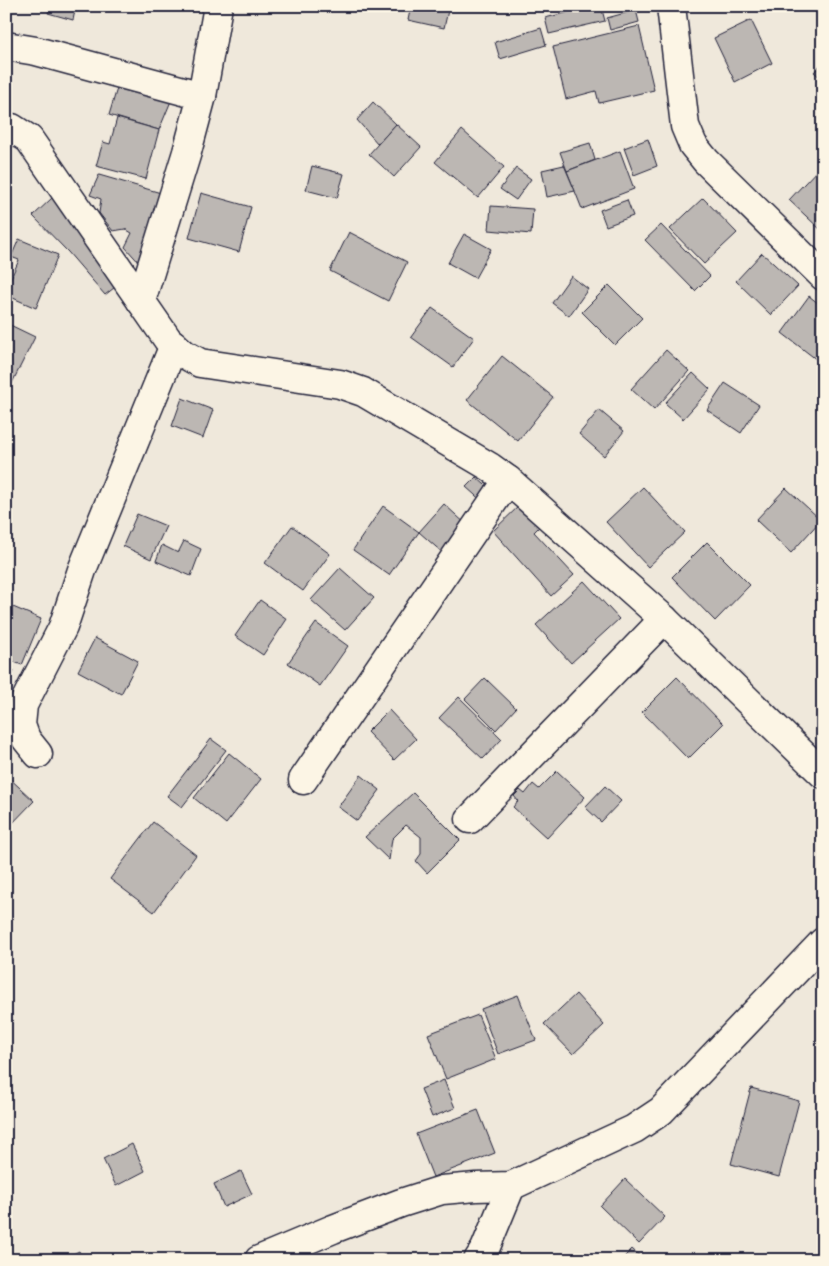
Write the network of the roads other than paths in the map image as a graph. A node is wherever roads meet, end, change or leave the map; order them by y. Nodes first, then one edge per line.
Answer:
1 (218, 6) edge
2 (672, 6) edge
3 (6, 46) edge
4 (202, 96) junction
5 (6, 126) edge
6 (823, 276) edge
7 (141, 301) junction
8 (174, 345) junction
9 (508, 480) junction
10 (664, 619) junction
11 (38, 754) dead end
12 (823, 774) edge
13 (303, 780) dead end
14 (470, 819) dead end
15 (823, 942) edge
16 (511, 1186) junction
17 (259, 1260) edge
18 (478, 1260) edge

1 - 4 street
2 - 6 street
3 - 4 street
4 - 7 street
5 - 7 street
7 - 8 street
8 - 9 street
8 - 11 street
9 - 10 street
9 - 13 street
10 - 12 street
10 - 14 street
15 - 16 street
16 - 17 street
16 - 18 street

